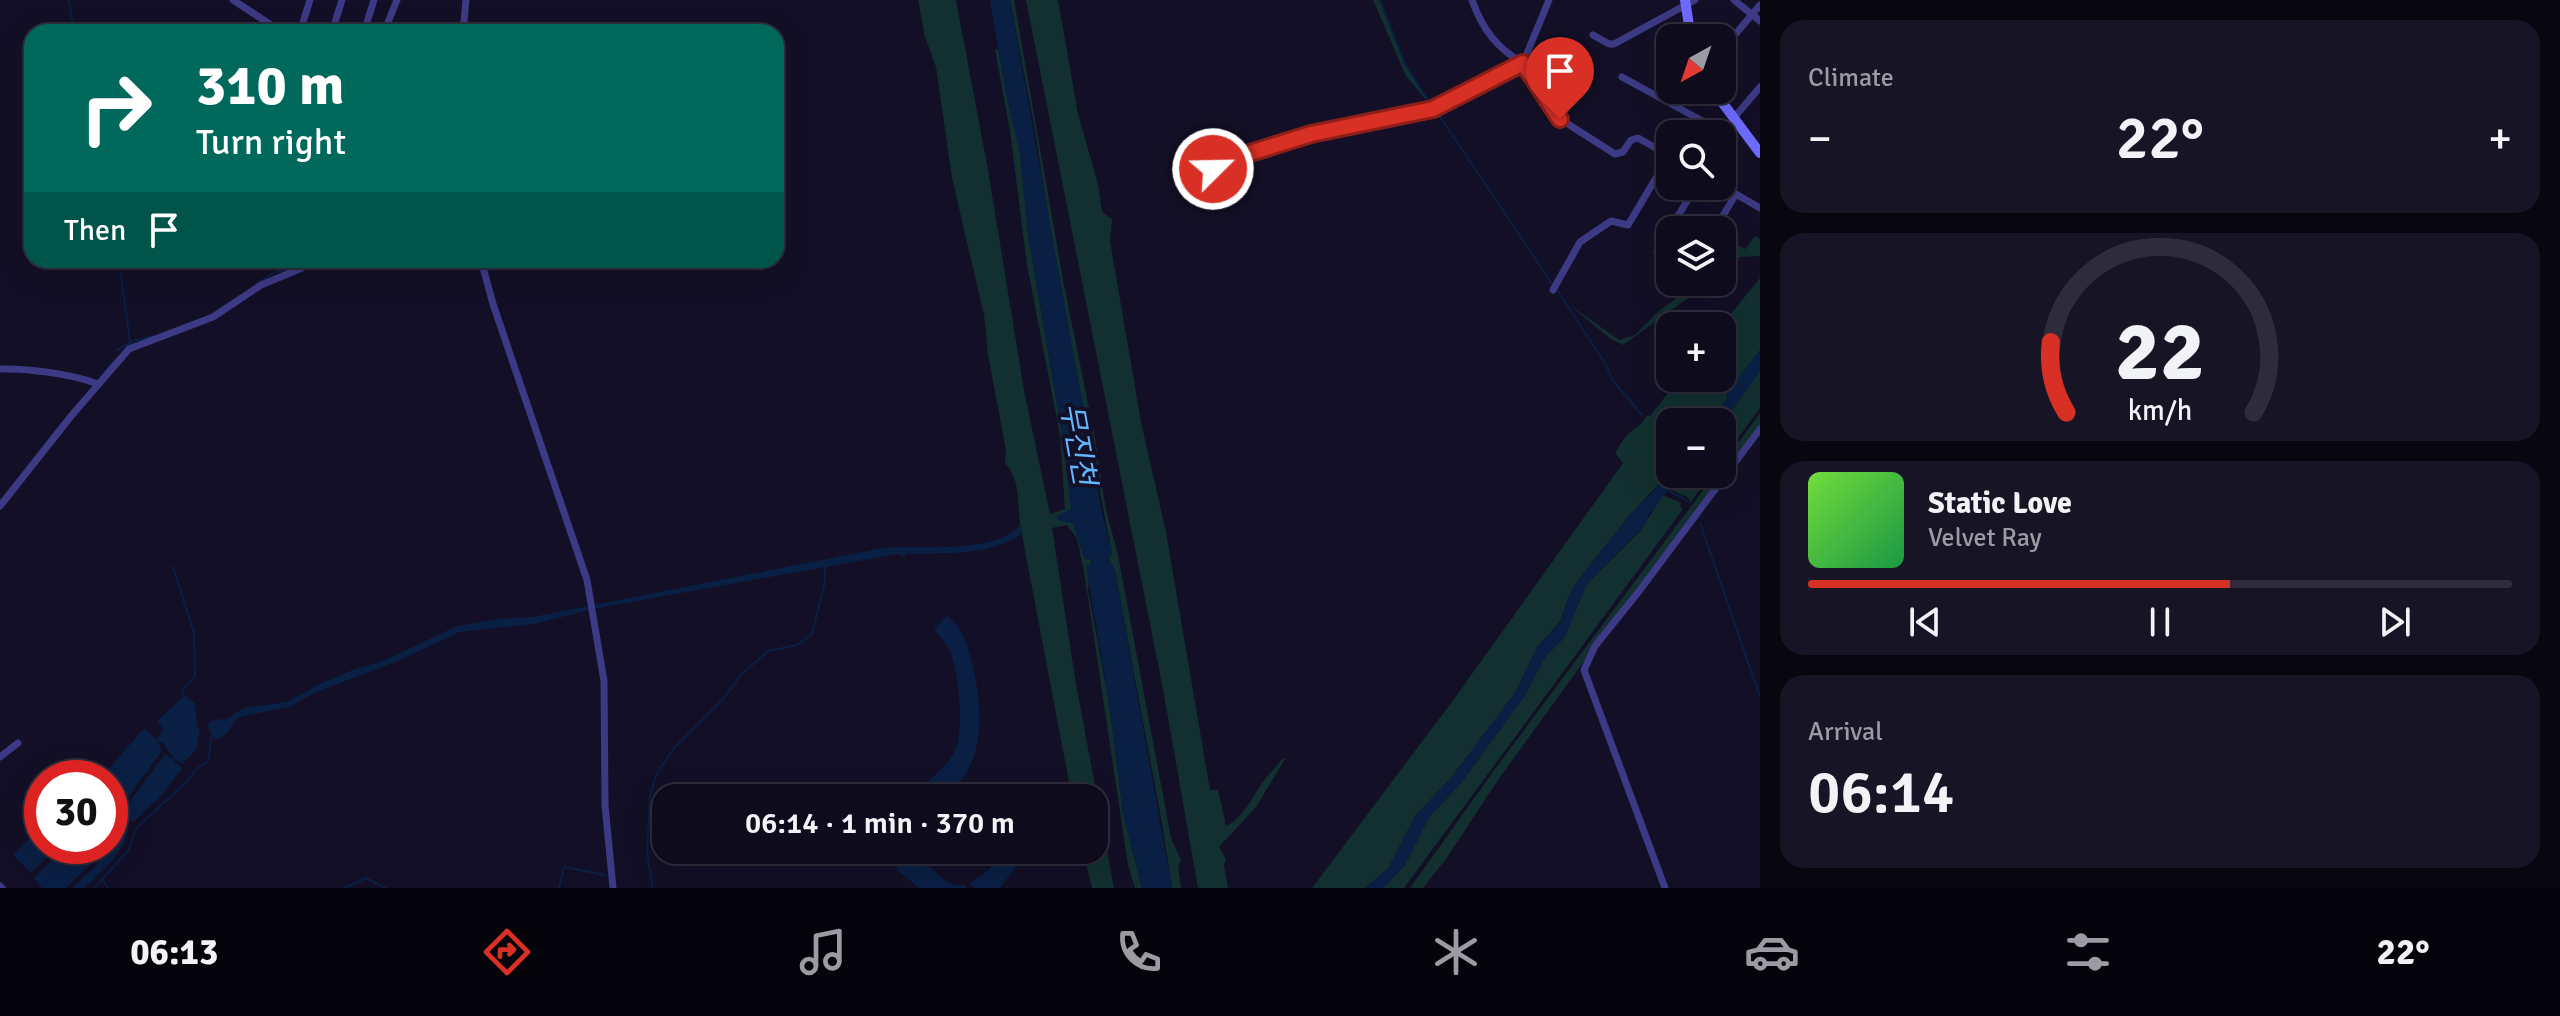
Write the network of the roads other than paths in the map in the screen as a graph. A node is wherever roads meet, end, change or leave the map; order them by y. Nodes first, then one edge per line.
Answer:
1 (233, 0) edge
2 (310, 0) edge
3 (342, 0) edge
4 (374, 0) edge
5 (397, 0) edge
6 (466, 0) edge
7 (1472, 0) edge
8 (1549, 0) edge
9 (1734, 0) edge
10 (1689, 2) edge
11 (1760, 5) edge
12 (1752, 15) junction
13 (1760, 21) edge
14 (270, 24) edge
15 (302, 24) edge
16 (334, 24) edge
17 (366, 24) edge
18 (387, 24) edge
19 (464, 24) edge
20 (1690, 24) edge
21 (1736, 34) edge
22 (1593, 35) dead end
23 (1523, 63) junction
24 (1622, 77) dead end
25 (1760, 87) edge
26 (1701, 120) edge
27 (1736, 121) edge
28 (1736, 123) edge
29 (1656, 148) edge
30 (1760, 153) edge
31 (1213, 169) dead end
32 (1656, 178) edge
33 (1736, 194) edge
34 (1760, 208) edge
35 (302, 268) edge
36 (483, 268) edge
37 (1555, 287) dead end
38 (0, 369) edge
39 (98, 384) junction
40 (1760, 429) edge
41 (0, 506) edge
42 (18, 743) dead end
43 (0, 757) edge
44 (613, 888) edge
45 (1665, 888) edge

1 - 14 street
2 - 15 street
3 - 16 street
4 - 17 street
5 - 18 street
6 - 19 street
7 - 23 street
8 - 23 street
9 - 12 street
10 - 20 main road
10 - 22 street
11 - 12 street
12 - 13 street
12 - 21 street
23 - 29 street
23 - 31 street
24 - 26 street
25 - 27 street
28 - 30 main road
32 - 37 street
33 - 34 street
35 - 39 street
36 - 44 street
38 - 39 street
39 - 41 street
40 - 45 street
42 - 43 street

